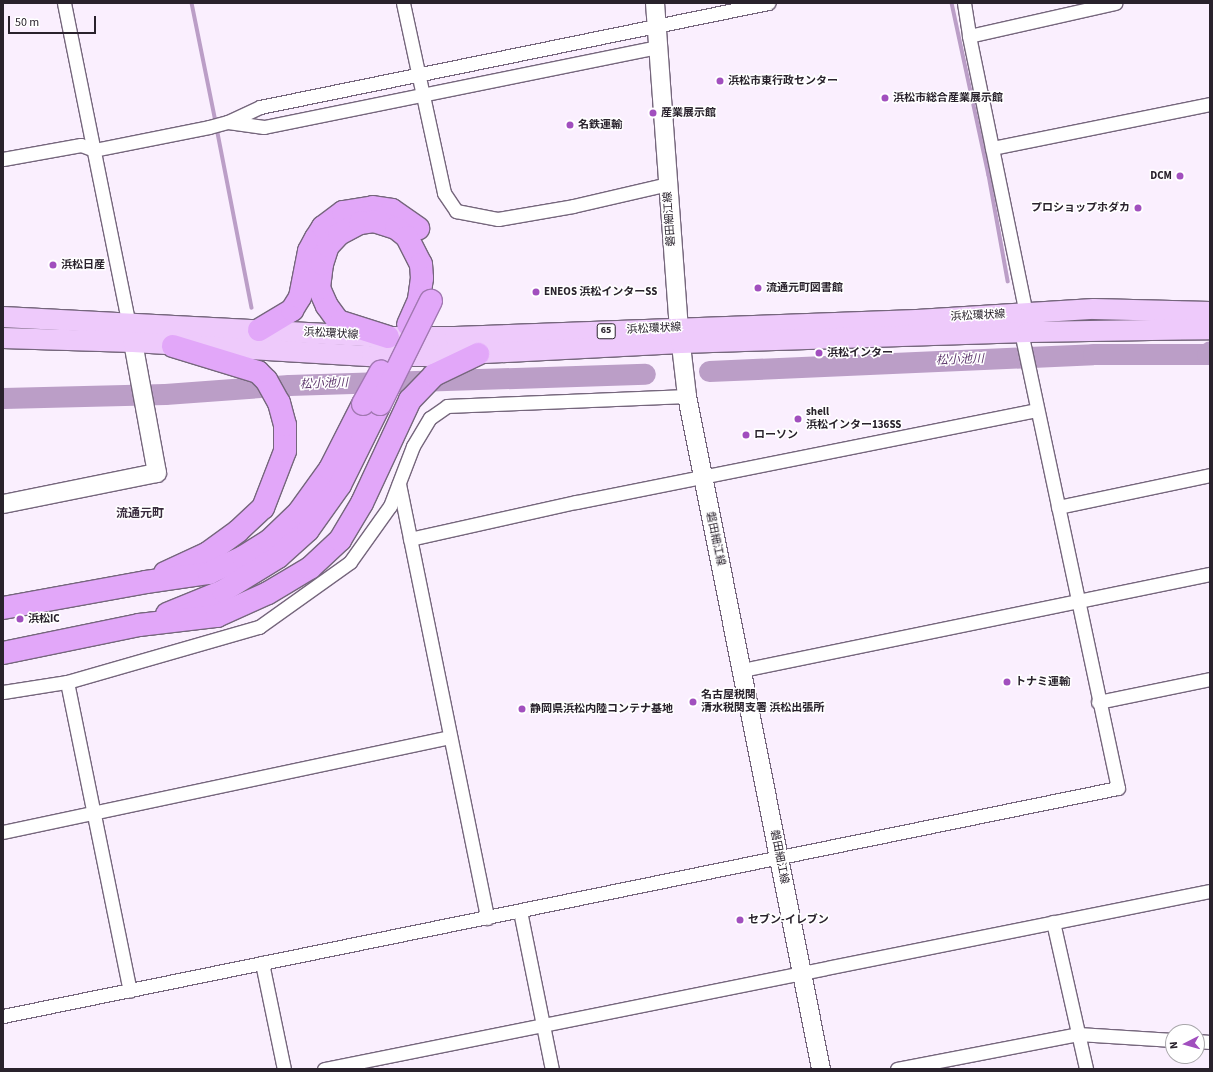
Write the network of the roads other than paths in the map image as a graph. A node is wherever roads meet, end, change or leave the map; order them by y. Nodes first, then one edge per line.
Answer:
1 (64, 3) edge
2 (403, 3) edge
3 (655, 3) edge
4 (768, 3) edge
5 (964, 3) edge
6 (1115, 3) edge
7 (656, 26) junction
8 (970, 36) junction
9 (657, 47) junction
10 (419, 76) junction
11 (422, 95) junction
12 (1210, 104) edge
13 (225, 123) junction
14 (992, 148) junction
15 (94, 150) junction
16 (3, 159) edge
17 (668, 184) junction
18 (1210, 312) edge
19 (3, 318) edge
20 (1024, 329) junction
21 (1210, 329) edge
22 (259, 330) junction
23 (131, 333) junction
24 (680, 336) junction
25 (388, 337) junction
26 (3, 338) edge
27 (173, 346) junction
28 (478, 354) junction
29 (687, 396) junction
30 (371, 404) junction
31 (1036, 410) junction
32 (1210, 475) edge
33 (703, 478) junction
34 (399, 484) junction
35 (3, 504) edge
36 (1058, 508) junction
37 (410, 539) junction
38 (1210, 574) edge
39 (146, 582) junction
40 (1078, 602) junction
41 (3, 608) edge
42 (139, 625) junction
43 (3, 653) edge
44 (742, 670) junction
45 (1210, 679) edge
46 (68, 682) junction
47 (3, 692) edge
48 (1098, 702) junction
49 (450, 737) junction
50 (94, 813) junction
51 (3, 832) edge
52 (779, 858) junction
53 (1210, 891) edge
54 (520, 910) junction
55 (487, 918) junction
56 (1053, 922) junction
57 (262, 964) junction
58 (801, 971) junction
59 (130, 991) junction
60 (3, 1016) edge
61 (544, 1025) junction
62 (1078, 1034) junction
63 (1165, 1039) edge
64 (284, 1069) edge
65 (324, 1069) edge
66 (552, 1069) edge
67 (821, 1069) edge
68 (897, 1069) edge
69 (1086, 1069) edge

1 - 15 street
2 - 10 street
3 - 7 main road, 磐田細江線
4 - 7 street
5 - 8 street
6 - 8 street
7 - 9 main road, 磐田細江線
7 - 10 street
8 - 14 street
9 - 11 street
9 - 17 main road, 磐田細江線
10 - 11 street
10 - 13 street
11 - 13 street
11 - 17 street
12 - 14 street
13 - 15 street
14 - 20 street
15 - 16 street
15 - 23 street
17 - 24 main road, 磐田細江線
18 - 20 main road, 浜松環状線 / 65
19 - 23 main road, 浜松環状線 / 65
20 - 21 main road, 浜松環状線 / 65
20 - 24 main road, 浜松環状線 / 65
20 - 31 street
22 - 23 main road, 浜松環状線 / 65
22 - 25 main road, 浜松環状線 / 65
22 - 30 highway, bridge
23 - 26 main road, 浜松環状線 / 65
23 - 27 main road, 浜松環状線 / 65
23 - 35 main road
24 - 25 main road, 浜松環状線 / 65
24 - 28 main road, 浜松環状線 / 65
24 - 29 main road, 磐田細江線
25 - 30 highway, bridge
27 - 28 main road, 浜松環状線 / 65
27 - 39 highway
28 - 42 highway
29 - 33 main road, 磐田細江線
29 - 34 street
30 - 39 highway
30 - 42 highway
31 - 33 street
31 - 36 street
32 - 36 street
33 - 37 street
33 - 44 main road, 磐田細江線
34 - 37 street
34 - 46 street
36 - 40 street
37 - 49 street
38 - 40 street
39 - 41 highway
40 - 44 street
40 - 48 street
42 - 43 highway
44 - 52 main road, 磐田細江線
45 - 48 street
46 - 47 street
46 - 50 street
48 - 52 street
49 - 50 street
49 - 55 street
50 - 51 street
50 - 59 street
52 - 54 street
52 - 58 main road, 磐田細江線
53 - 56 street
54 - 55 street
54 - 61 street
55 - 57 street
56 - 58 street
56 - 62 street
57 - 59 street
57 - 64 street
58 - 61 street
58 - 67 main road, 磐田細江線
59 - 60 street
61 - 65 street
61 - 66 street
62 - 63 street
62 - 68 street
62 - 69 street

